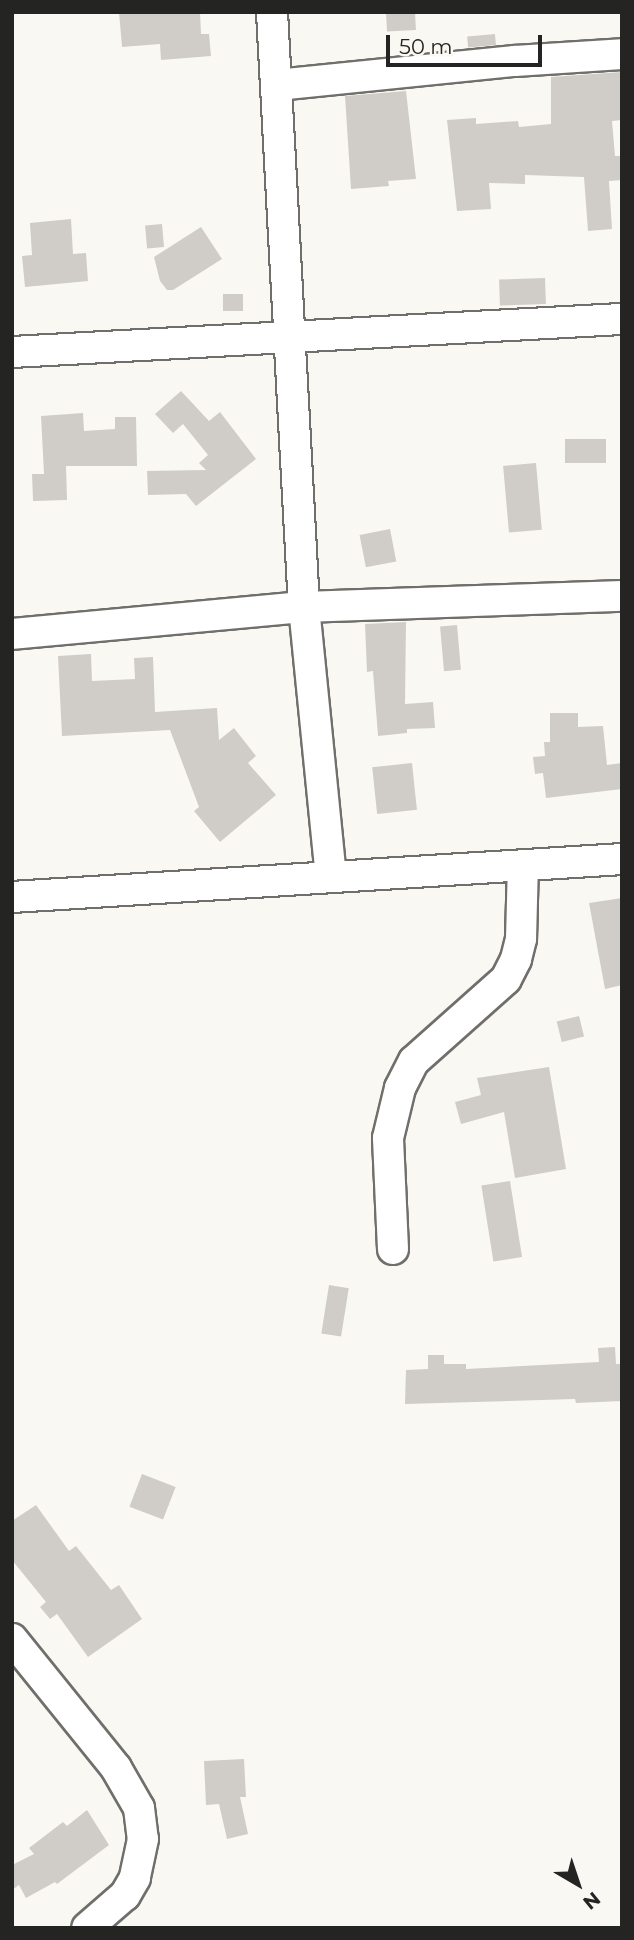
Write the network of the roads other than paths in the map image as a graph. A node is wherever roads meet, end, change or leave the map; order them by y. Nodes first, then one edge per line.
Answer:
1 (272, 12) edge
2 (622, 54) edge
3 (277, 85) junction
4 (622, 318) edge
5 (289, 335) junction
6 (12, 352) edge
7 (622, 596) edge
8 (304, 607) junction
9 (12, 634) edge
10 (622, 859) edge
11 (523, 866) junction
12 (331, 876) junction
13 (12, 897) edge
14 (393, 1250) dead end
15 (12, 1639) edge
16 (87, 1928) edge

1 - 3 street
2 - 3 street
3 - 5 street
4 - 5 street
5 - 6 street
5 - 8 street
7 - 8 street
8 - 9 street
8 - 12 street
10 - 11 street
11 - 12 street
11 - 14 street
12 - 13 street
15 - 16 street

